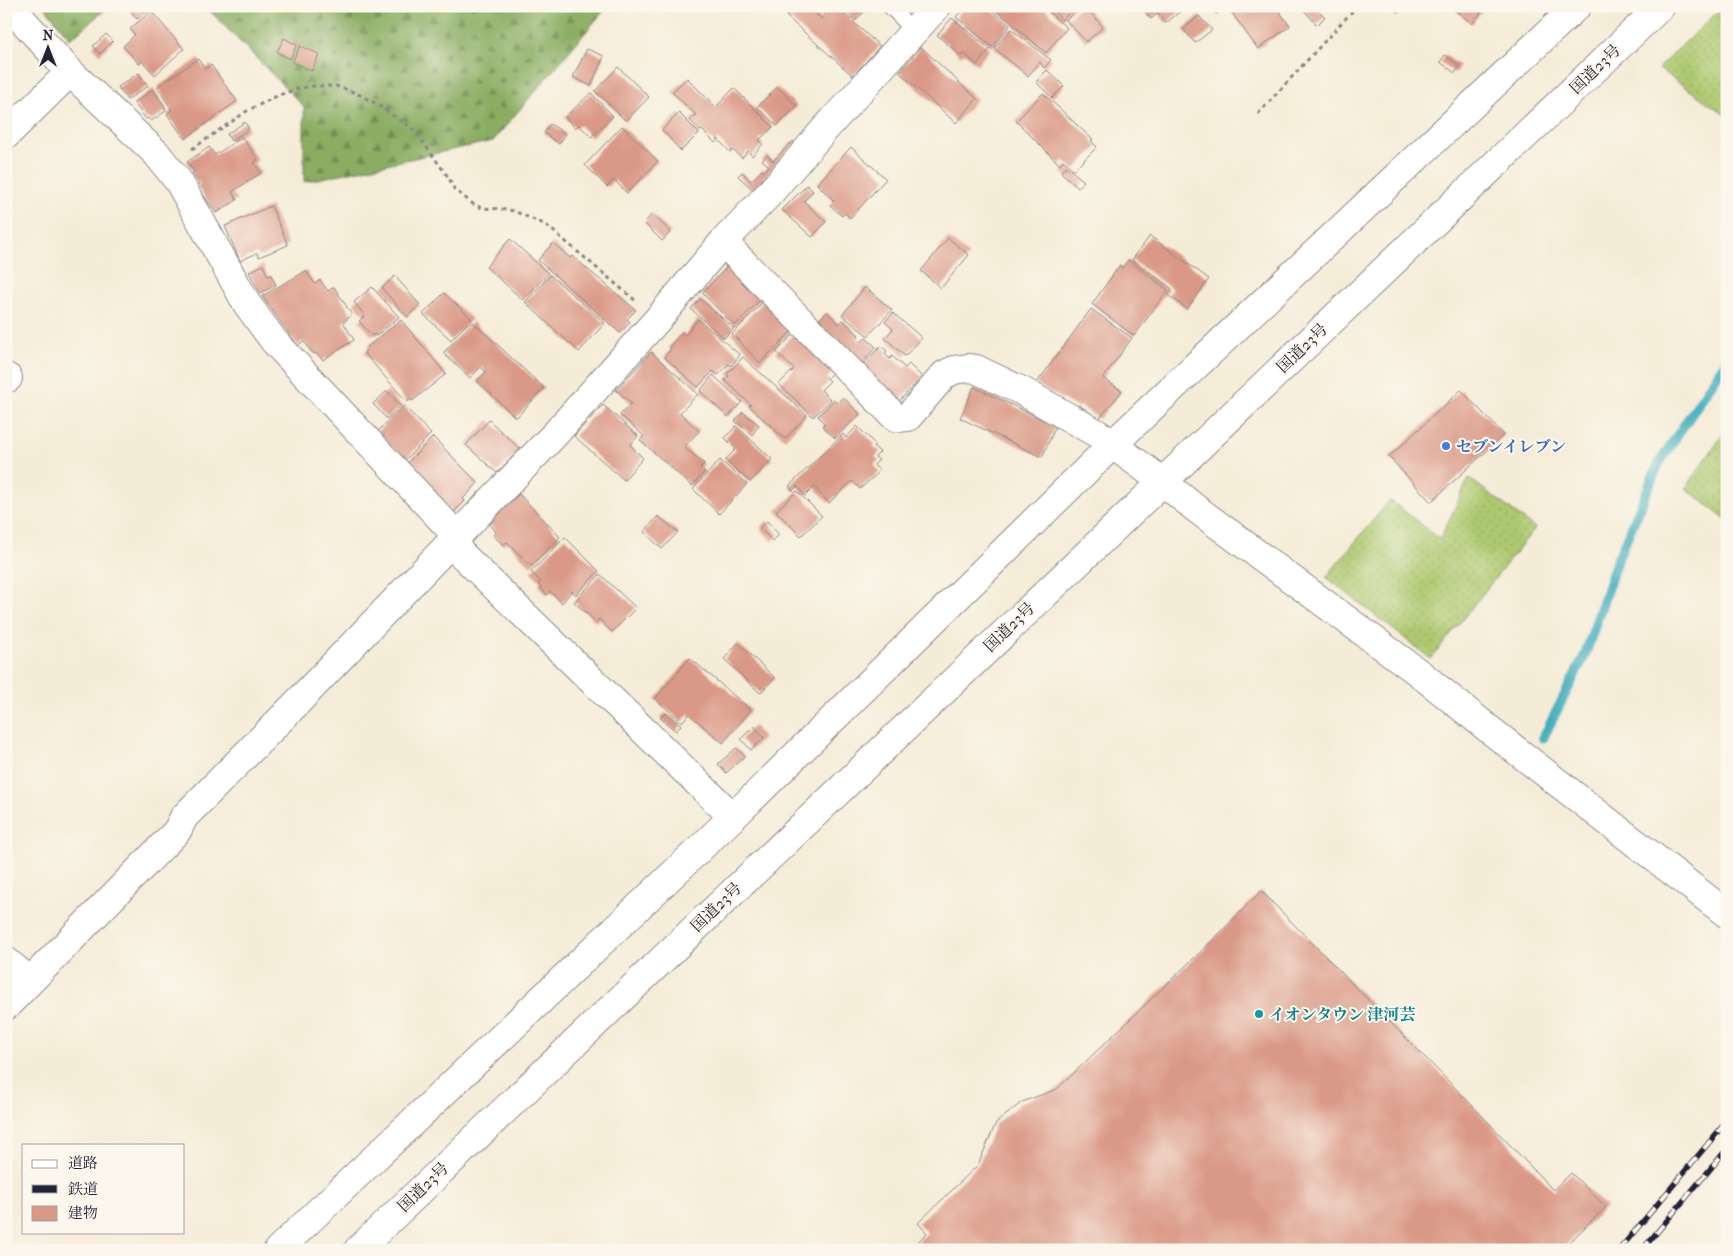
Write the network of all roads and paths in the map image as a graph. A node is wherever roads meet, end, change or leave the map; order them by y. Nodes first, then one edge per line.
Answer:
1 (12, 6) edge
2 (889, 6) edge
3 (937, 6) edge
4 (1358, 6) edge
5 (1577, 6) edge
6 (1661, 6) edge
7 (914, 31) junction
8 (70, 72) junction
9 (1258, 114) dead end
10 (6, 135) edge
11 (167, 166) junction
12 (723, 242) junction
13 (658, 319) junction
14 (1113, 444) junction
15 (1162, 481) junction
16 (454, 541) junction
17 (733, 817) junction
18 (1727, 914) edge
19 (6, 961) edge
20 (30, 981) junction
21 (6, 1006) edge
22 (278, 1250) edge
23 (358, 1250) edge

1 - 8 main road
2 - 7 lane
3 - 7 main road
4 - 9 path
5 - 14 main road
6 - 15 main road, 国道23号
7 - 12 main road
8 - 10 main road
8 - 11 main road
11 - 13 path
11 - 16 main road
12 - 13 main road
12 - 14 main road
13 - 16 main road
14 - 15 main road
14 - 17 main road
15 - 18 main road
15 - 23 main road, 国道23号
16 - 17 main road
16 - 20 main road
17 - 22 main road
19 - 20 main road
20 - 21 main road

